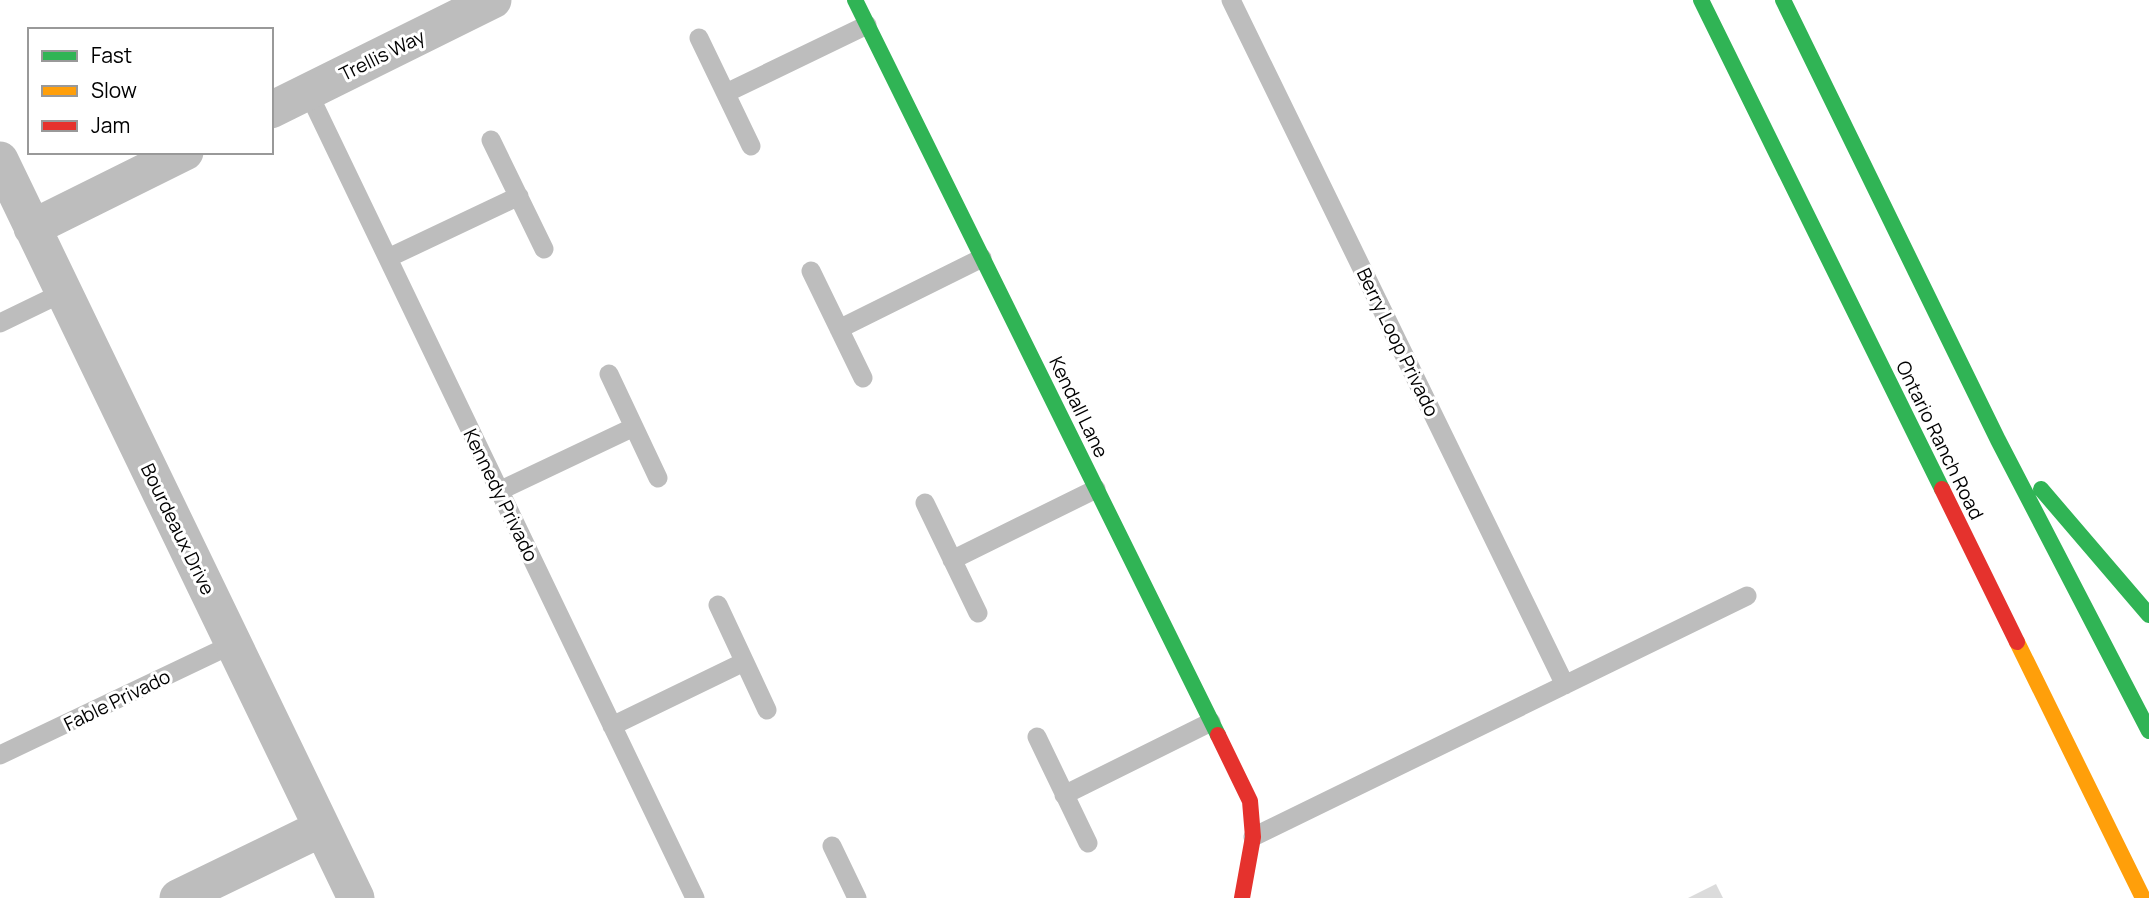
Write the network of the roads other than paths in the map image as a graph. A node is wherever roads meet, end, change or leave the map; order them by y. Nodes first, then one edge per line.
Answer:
1 (493, 0) edge
2 (855, 0) edge
3 (1231, 0) edge
4 (1701, 0) edge
5 (1783, 0) edge
6 (867, 25) junction
7 (699, 38) dead end
8 (308, 92) junction
9 (726, 93) junction
10 (273, 109) edge
11 (491, 140) dead end
12 (751, 146) dead end
13 (181, 154) edge
14 (0, 160) edge
15 (519, 196) junction
16 (32, 228) junction
17 (544, 249) dead end
18 (388, 258) junction
19 (982, 258) junction
20 (811, 271) dead end
21 (64, 292) junction
22 (0, 323) edge
23 (839, 329) junction
24 (609, 373) dead end
25 (863, 378) dead end
26 (634, 427) junction
27 (1998, 440) junction
28 (658, 478) dead end
29 (1096, 489) junction
30 (499, 491) junction
31 (925, 503) dead end
32 (952, 560) junction
33 (1747, 596) dead end
34 (718, 606) dead end
35 (978, 612) dead end
36 (2149, 615) edge
37 (233, 644) junction
38 (744, 662) junction
39 (1565, 685) junction
40 (767, 710) dead end
41 (1211, 722) junction
42 (612, 726) junction
43 (2149, 731) edge
44 (1037, 737) dead end
45 (0, 755) edge
46 (1064, 795) junction
47 (322, 828) junction
48 (1253, 836) junction
49 (1088, 843) dead end
50 (832, 846) dead end
51 (853, 896) edge
52 (178, 898) edge
53 (356, 898) edge
54 (695, 898) edge
55 (1242, 898) edge
56 (2143, 898) edge

1 - 8 street, Trellis Way
2 - 6 main road, Kendall Lane
3 - 39 lane, Berry Loop Privado
4 - 56 main road, Ontario Ranch Road
5 - 27 main road
6 - 9 lane
6 - 19 main road, Kendall Lane
7 - 9 lane
8 - 10 street, Trellis Way
8 - 18 lane, Kennedy Privado
9 - 12 lane
11 - 15 lane
13 - 16 street
14 - 16 street, Bourdeaux Drive
15 - 17 lane
15 - 18 lane
16 - 21 street, Bourdeaux Drive
18 - 30 lane, Kennedy Privado
19 - 23 lane
19 - 29 main road, Kendall Lane
20 - 23 lane
21 - 22 lane
21 - 37 street, Bourdeaux Drive
23 - 25 lane
24 - 26 lane
26 - 28 lane
26 - 30 lane
27 - 36 main road
27 - 43 main road
29 - 32 lane
29 - 41 main road, Kendall Lane
30 - 42 lane, Kennedy Privado
31 - 32 lane
32 - 35 lane
33 - 39 lane
34 - 38 lane
37 - 45 lane, Fable Privado
37 - 47 street, Bourdeaux Drive
38 - 40 lane
38 - 42 lane
39 - 48 lane
41 - 46 lane
41 - 48 main road, Kendall Lane
42 - 54 lane, Kennedy Privado
44 - 46 lane
46 - 49 lane
47 - 52 street
47 - 53 street, Bourdeaux Drive
48 - 55 main road, Kendall Lane
50 - 51 lane

